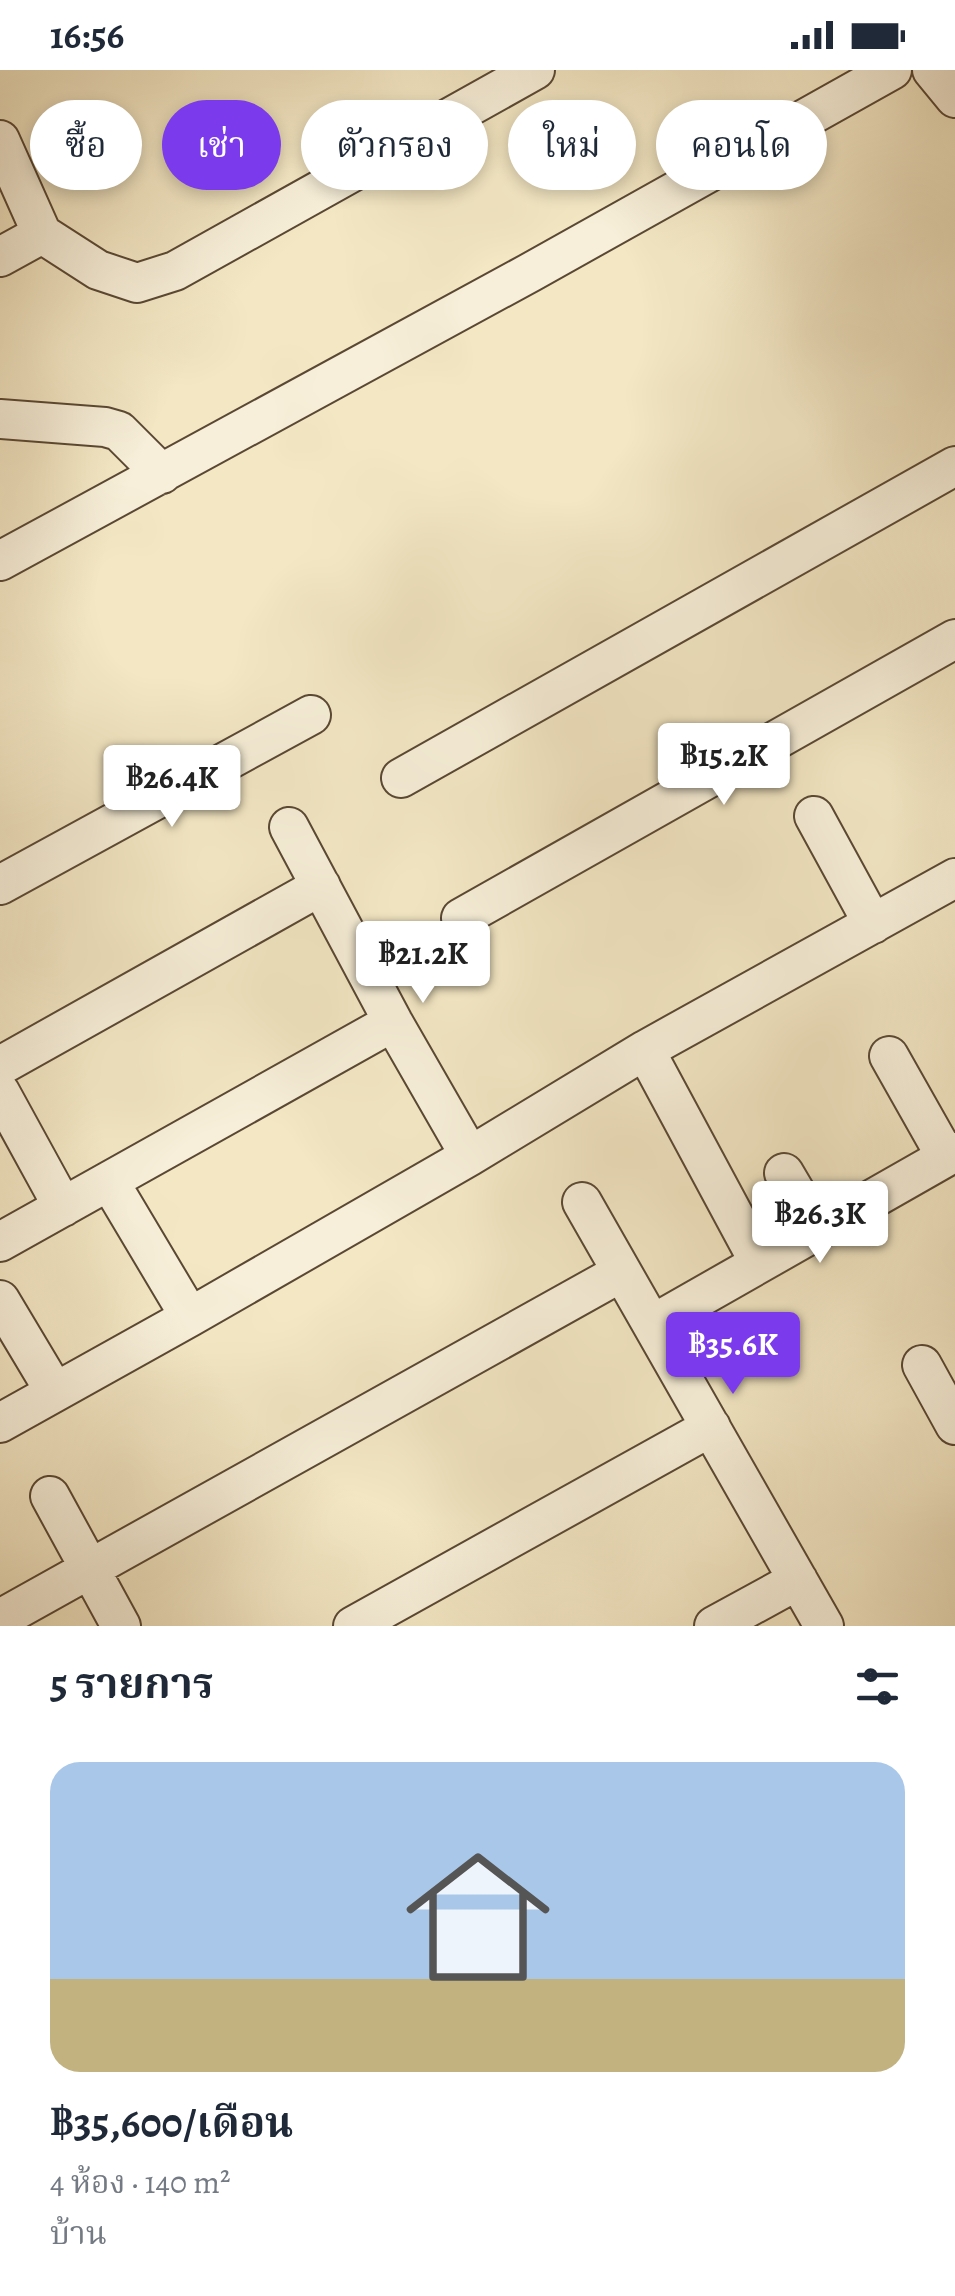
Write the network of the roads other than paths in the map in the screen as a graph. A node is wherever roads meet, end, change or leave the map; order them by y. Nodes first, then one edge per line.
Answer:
1 (535, 70) edge
2 (892, 70) edge
3 (932, 70) edge
4 (955, 98) edge
5 (0, 140) edge
6 (42, 234) junction
7 (0, 257) edge
8 (0, 419) edge
9 (955, 466) edge
10 (162, 474) junction
11 (0, 561) edge
12 (955, 639) edge
13 (311, 716) dead end
14 (401, 778) dead end
15 (814, 816) dead end
16 (289, 827) dead end
17 (955, 878) edge
18 (0, 886) edge
19 (322, 886) junction
20 (461, 918) dead end
21 (873, 924) junction
22 (393, 1022) junction
23 (645, 1050) junction
24 (889, 1056) dead end
25 (0, 1066) edge
26 (0, 1092) edge
27 (950, 1155) edge
28 (470, 1156) junction
29 (784, 1174) dead end
30 (109, 1181) junction
31 (582, 1202) dead end
32 (63, 1207) junction
33 (818, 1229) junction
34 (0, 1242) edge
35 (759, 1262) junction
36 (622, 1272) junction
37 (0, 1300) edge
38 (190, 1318) junction
39 (654, 1324) junction
40 (922, 1366) dead end
41 (55, 1392) junction
42 (0, 1422) edge
43 (955, 1425) edge
44 (712, 1427) junction
45 (50, 1496) dead end
46 (90, 1569) junction
47 (798, 1580) junction
48 (0, 1620) edge
49 (120, 1626) edge
50 (353, 1626) edge
51 (714, 1626) edge
52 (824, 1626) edge

1 - 6 street
2 - 10 street
3 - 4 street
5 - 6 street
6 - 7 street
8 - 10 street
9 - 14 street
10 - 11 street
12 - 20 street
13 - 18 street
15 - 21 street
16 - 19 street
17 - 21 street
19 - 22 street
19 - 25 street
21 - 23 street
22 - 28 street
22 - 30 street
23 - 28 street
23 - 35 street
24 - 27 street
26 - 32 street
27 - 33 street
28 - 38 street
29 - 33 street
30 - 32 street
30 - 38 street
31 - 36 street
32 - 34 street
33 - 35 street
35 - 39 street
36 - 39 street
36 - 46 street
37 - 41 street
38 - 41 street
39 - 44 street
40 - 43 street
41 - 42 street
44 - 47 street
44 - 50 street
45 - 46 street
46 - 48 street
46 - 49 street
47 - 51 street
47 - 52 street

